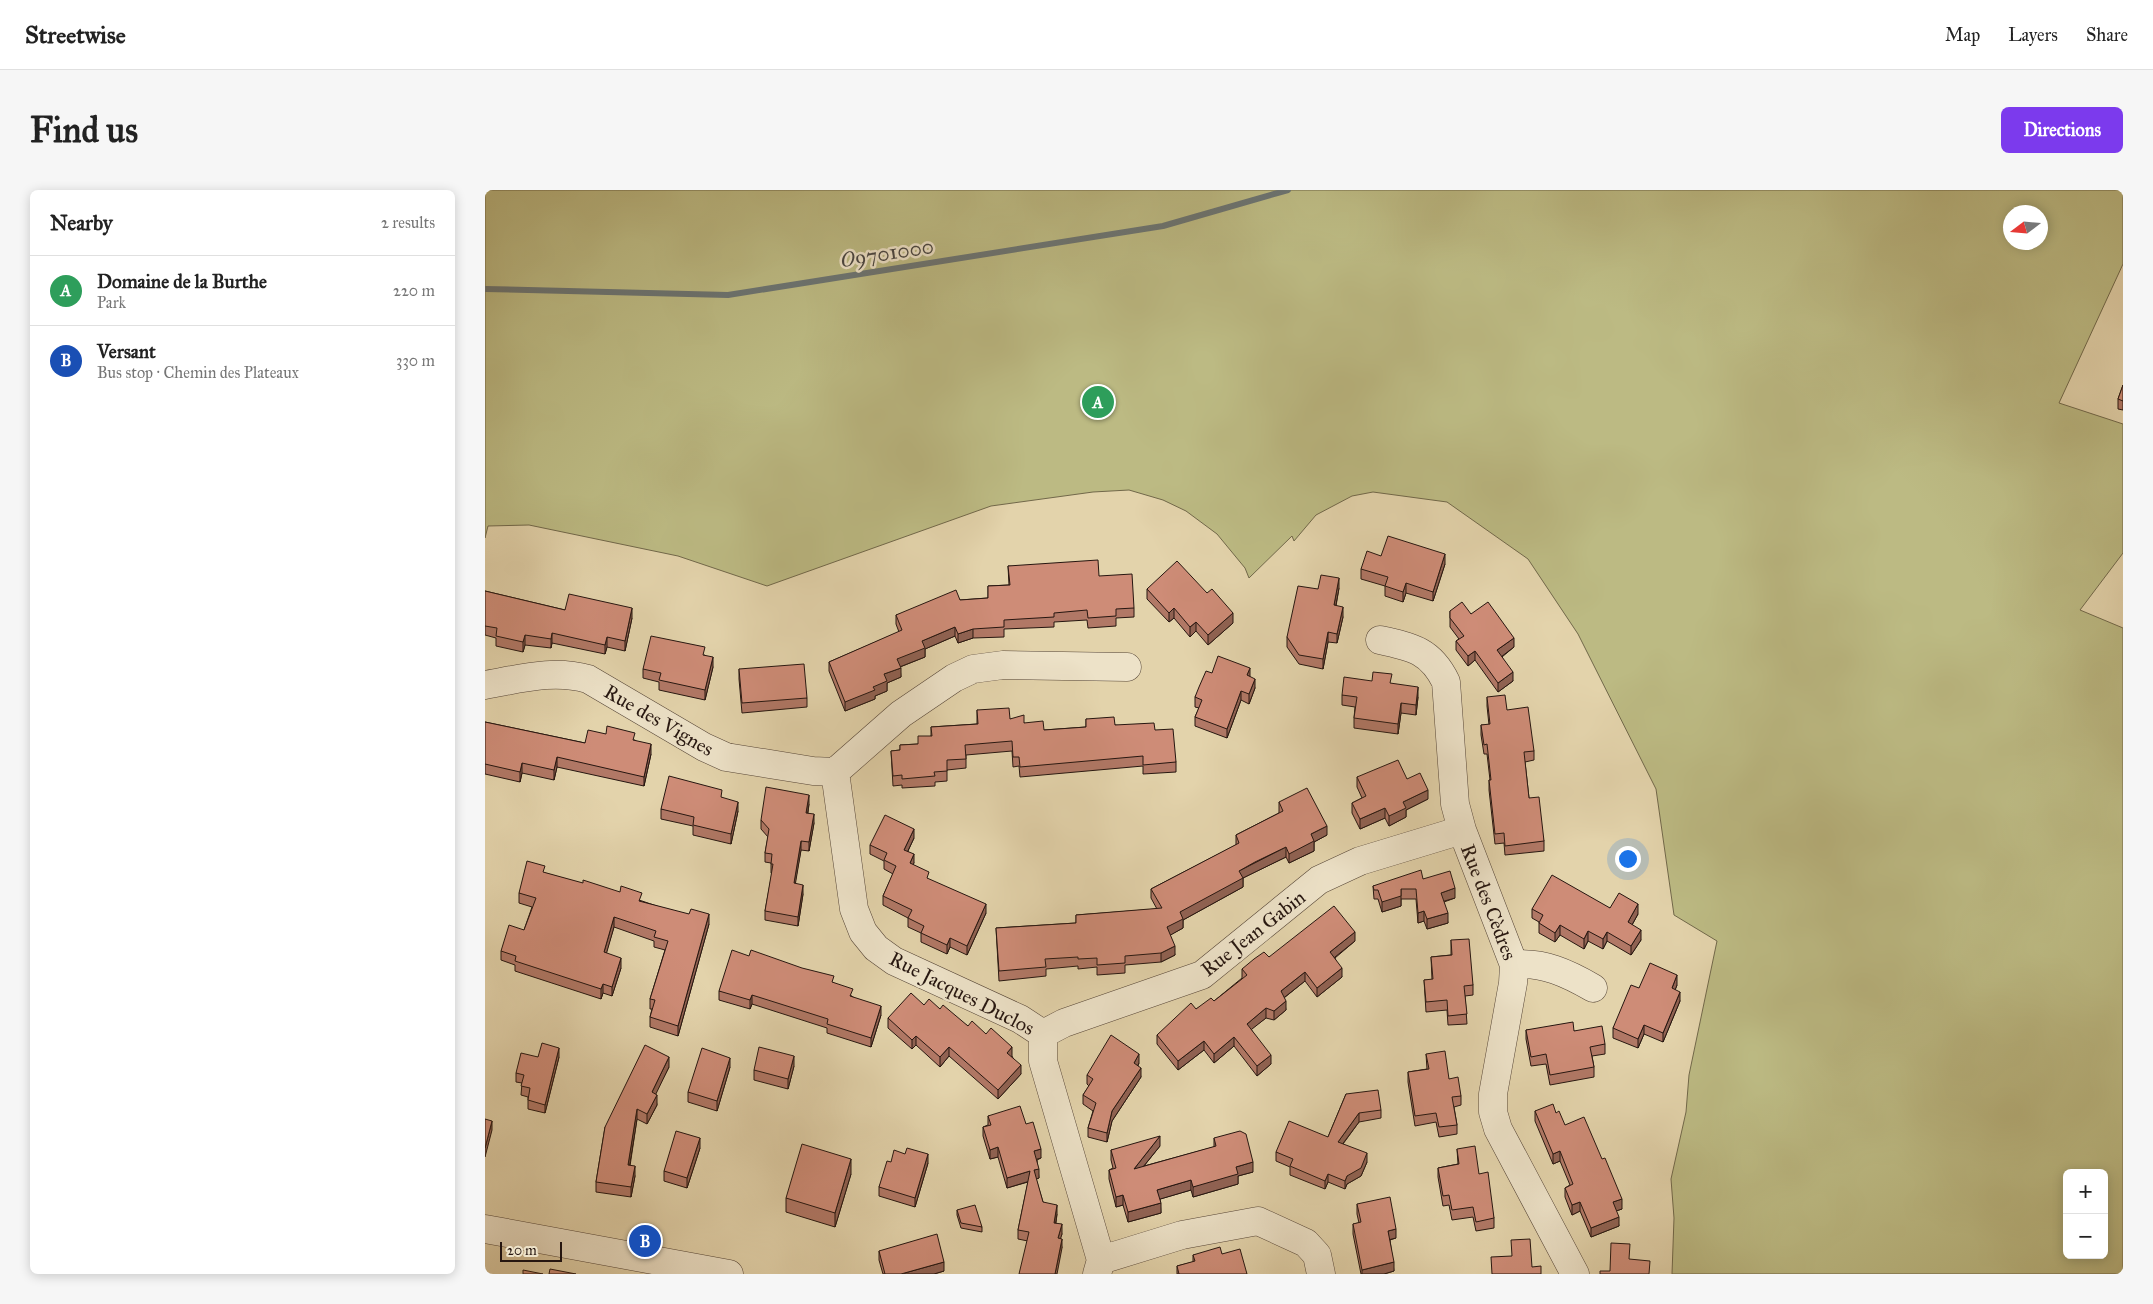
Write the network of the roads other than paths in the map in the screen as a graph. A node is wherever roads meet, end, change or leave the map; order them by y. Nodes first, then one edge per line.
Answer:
1 (1380, 640) dead end
2 (1127, 667) dead end
3 (485, 685) edge
4 (835, 772) junction
5 (1462, 830) junction
6 (1514, 965) junction
7 (1593, 988) dead end
8 (1043, 1034) junction
9 (485, 1229) edge
10 (629, 1264) edge
11 (1099, 1267) edge
12 (729, 1274) edge
13 (1321, 1274) edge
14 (1575, 1274) edge

1 - 5 street, Rue des Cèdres
2 - 4 street
3 - 4 street, Rue des Vignes
4 - 8 street, Rue Jacques Duclos
5 - 6 street, Rue des Cèdres
5 - 8 street, Rue Jean Gabin
6 - 7 street
6 - 14 street, Rue des Cèdres
8 - 11 street, Rue Jacques Duclos
9 - 10 street
10 - 12 street
11 - 13 street

